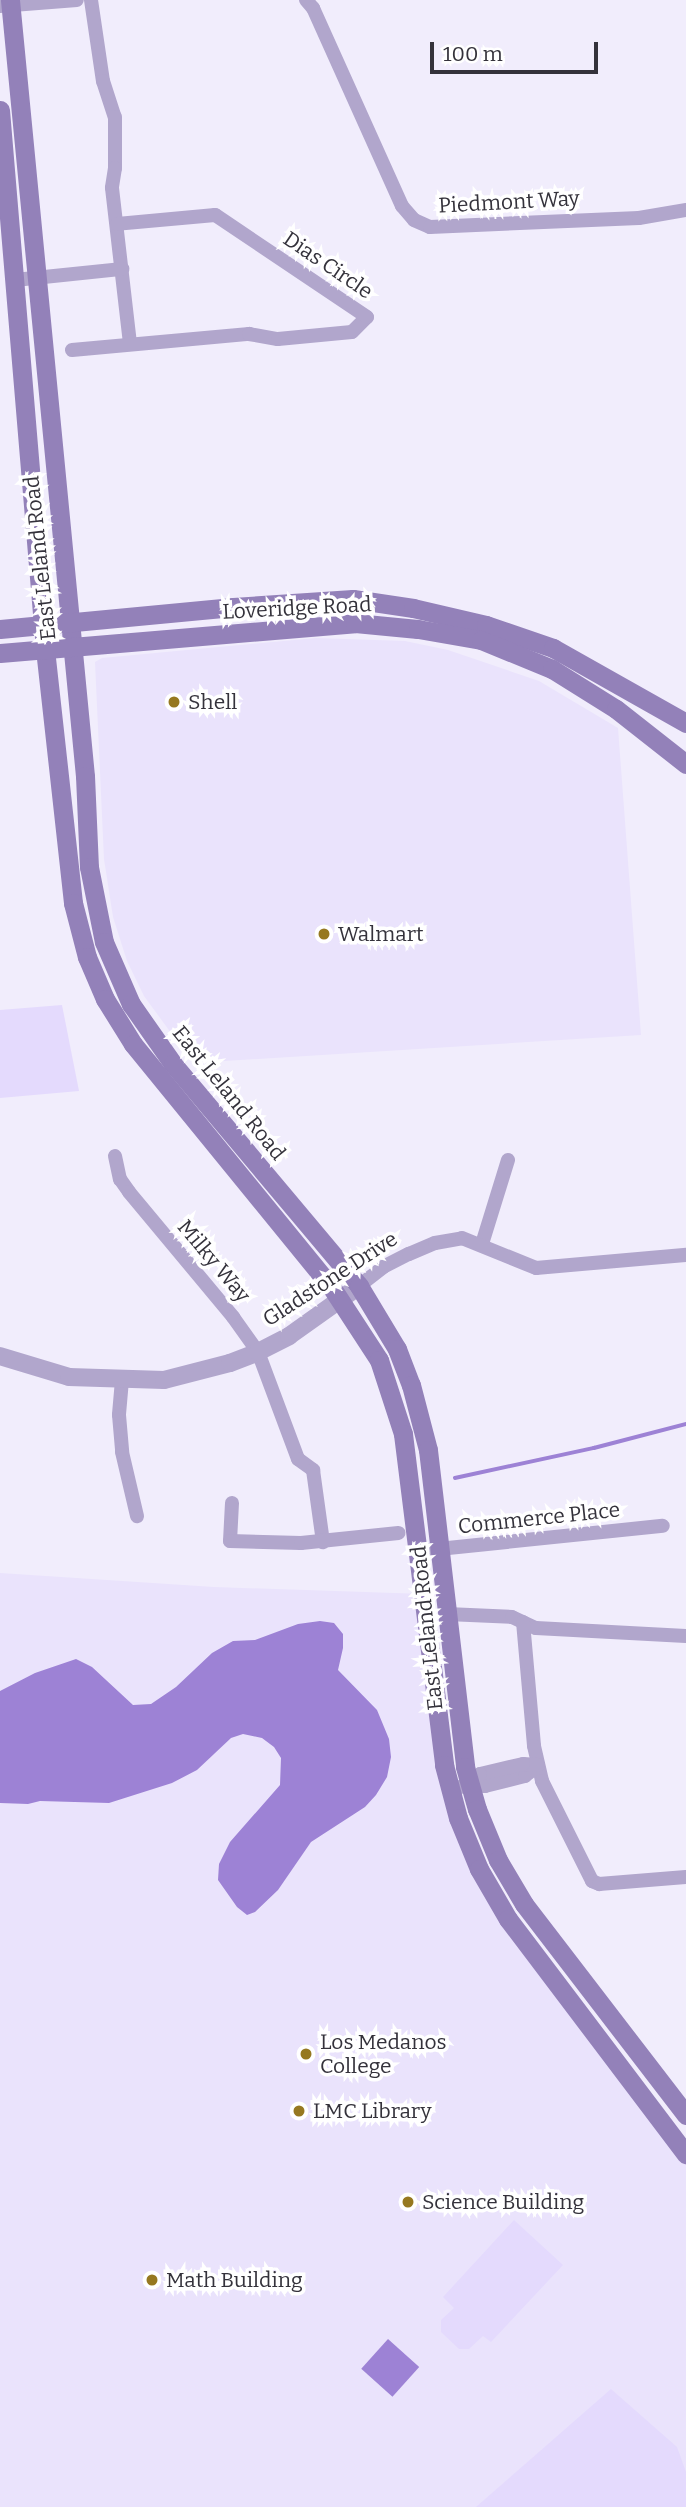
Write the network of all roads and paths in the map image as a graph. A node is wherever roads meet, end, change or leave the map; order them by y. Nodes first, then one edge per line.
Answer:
1 (78, 0) edge
2 (91, 0) edge
3 (306, 0) edge
4 (7, 4) edge
5 (0, 110) edge
6 (686, 210) edge
7 (117, 224) junction
8 (122, 269) junction
9 (36, 279) junction
10 (15, 280) junction
11 (130, 344) junction
12 (72, 350) dead end
13 (69, 622) junction
14 (43, 625) junction
15 (0, 629) edge
16 (72, 646) junction
17 (45, 649) junction
18 (0, 653) edge
19 (686, 723) edge
20 (686, 764) edge
21 (115, 1156) dead end
22 (508, 1160) dead end
23 (482, 1244) junction
24 (686, 1255) edge
25 (359, 1286) junction
26 (340, 1299) junction
27 (258, 1352) junction
28 (0, 1356) edge
29 (122, 1380) junction
30 (232, 1503) dead end
31 (138, 1516) dead end
32 (663, 1526) dead end
33 (398, 1533) dead end
34 (323, 1542) junction
35 (442, 1549) junction
36 (419, 1551) junction
37 (447, 1614) junction
38 (523, 1622) junction
39 (686, 1636) edge
40 (538, 1765) junction
41 (470, 1784) junction
42 (450, 1790) junction
43 (686, 1877) edge
44 (686, 2115) edge
45 (686, 2154) edge

1 - 4 street
2 - 7 street
3 - 6 street, Piedmont Way
4 - 9 main road, East Leland Road
5 - 10 main road, East Leland Road
7 - 8 street
7 - 11 street, Dias Circle
8 - 9 street
8 - 11 street
9 - 10 street
9 - 13 main road, East Leland Road
10 - 14 main road, East Leland Road
11 - 12 street, Dias Circle
13 - 14 main road, Loveridge Road
13 - 16 main road, East Leland Road
13 - 19 main road, Loveridge Road
14 - 15 main road, Loveridge Road
14 - 17 main road, East Leland Road
16 - 17 main road, Loveridge Road
16 - 20 main road, Loveridge Road
16 - 25 main road, East Leland Road
17 - 18 main road, Loveridge Road
17 - 26 main road, East Leland Road
21 - 27 street, Milky Way
22 - 23 street
23 - 24 street, Gladstone Drive
23 - 25 street, Gladstone Drive
25 - 26 street, Gladstone Drive
25 - 35 main road, East Leland Road
26 - 27 street, Gladstone Drive
26 - 36 main road, East Leland Road
27 - 29 street, Gladstone Drive
27 - 34 street, Milky Way
28 - 29 street, Gladstone Drive
29 - 31 street
30 - 34 street
32 - 35 street, Commerce Place
33 - 34 street
35 - 36 street, Commerce Place
35 - 37 main road, East Leland Road
36 - 42 main road, East Leland Road
37 - 38 street
37 - 41 main road, East Leland Road
38 - 39 street
38 - 40 street
40 - 41 street
40 - 43 street
41 - 42 street
41 - 44 main road, East Leland Road
42 - 45 main road, East Leland Road

